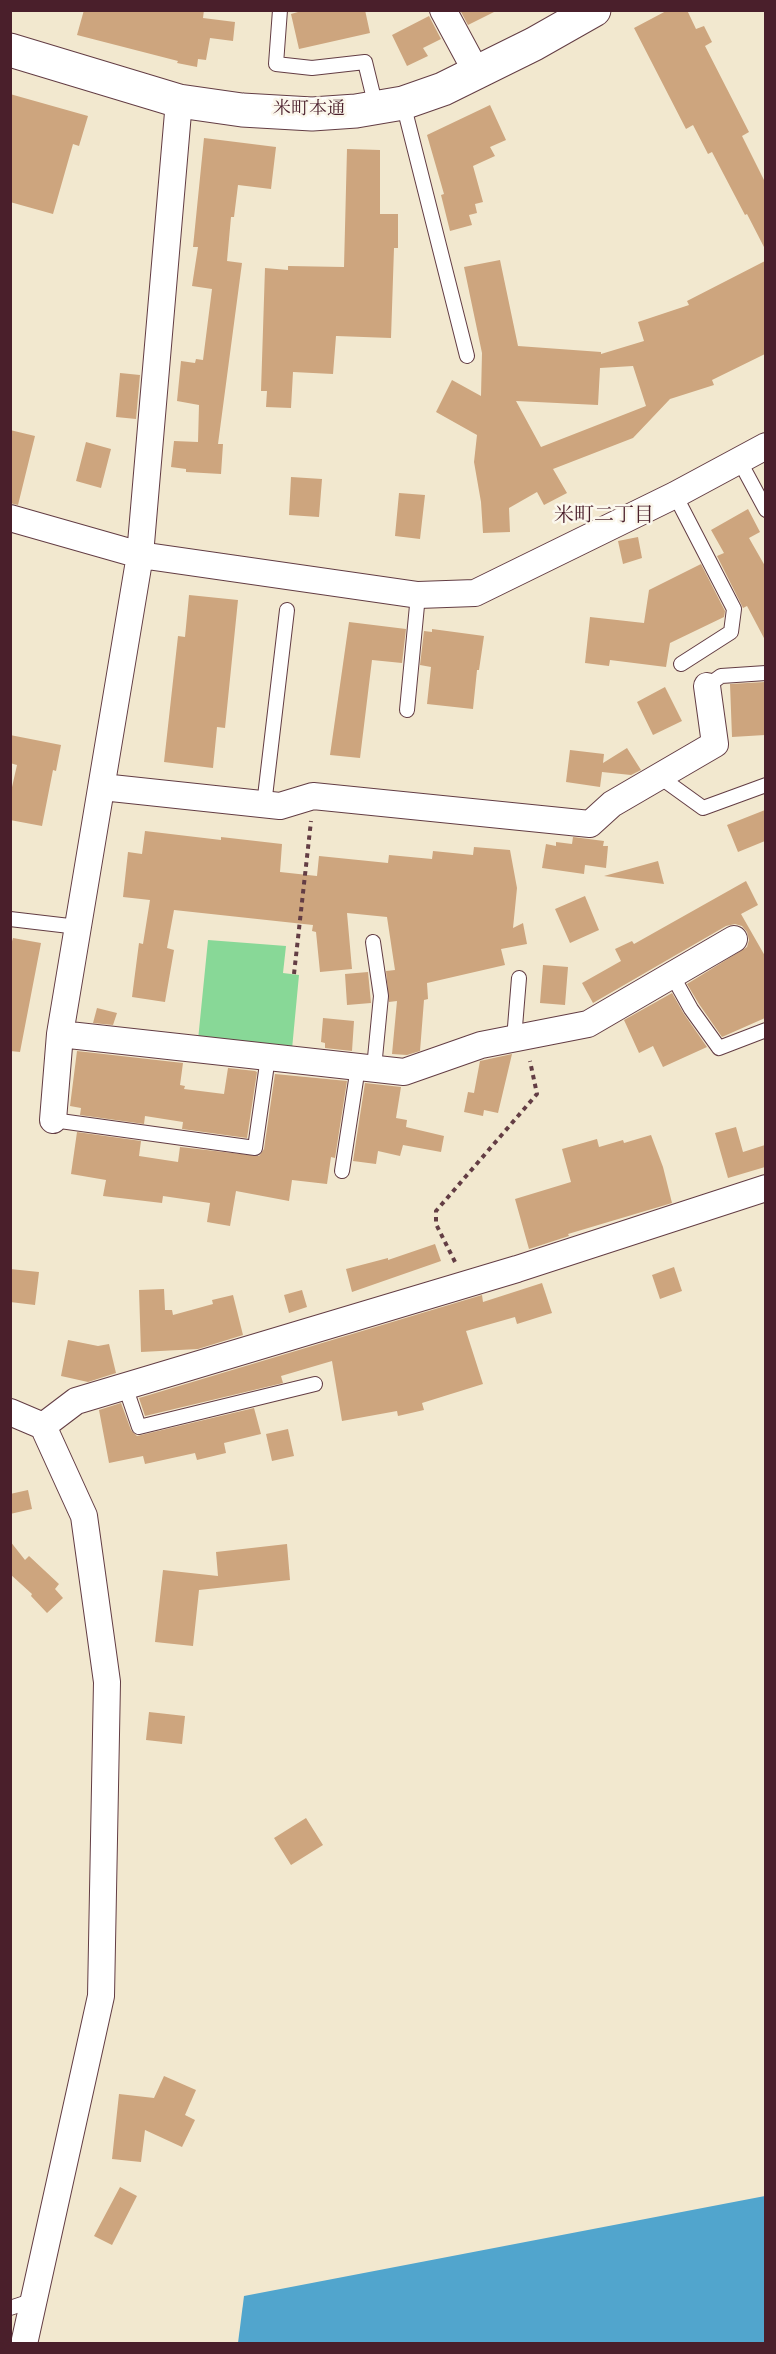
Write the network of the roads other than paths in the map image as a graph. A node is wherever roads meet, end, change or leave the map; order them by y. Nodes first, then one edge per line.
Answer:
1 (280, 10) edge
2 (443, 10) edge
3 (594, 10) edge
4 (10, 50) edge
5 (477, 73) junction
6 (179, 101) junction
7 (390, 105) junction
8 (467, 356) dead end
9 (765, 446) edge
10 (739, 460) junction
11 (675, 495) junction
12 (765, 510) edge
13 (10, 518) edge
14 (140, 555) junction
15 (418, 595) junction
16 (287, 610) dead end
17 (681, 664) dead end
18 (765, 674) edge
19 (707, 686) joint
20 (407, 710) dead end
21 (660, 777) junction
22 (765, 785) edge
23 (102, 787) junction
24 (264, 805) junction
25 (10, 919) edge
26 (78, 927) junction
27 (734, 939) dead end
28 (373, 942) dead end
29 (672, 975) junction
30 (519, 978) dead end
31 (765, 1030) edge
32 (60, 1035) junction
33 (519, 1038) junction
34 (268, 1057) junction
35 (366, 1068) junction
36 (53, 1120) joint
37 (342, 1170) dead end
38 (765, 1188) edge
39 (315, 1384) dead end
40 (125, 1386) junction
41 (10, 1412) edge
42 (43, 1426) junction
43 (22, 2304) edge
44 (24, 2343) edge

1 - 7 lane
2 - 5 street
3 - 5 street, 米町本通
4 - 6 street, 米町本通
5 - 7 street, 米町本通
6 - 7 street, 米町本通
6 - 14 street
7 - 8 lane
9 - 10 street
10 - 11 street
10 - 12 lane
11 - 15 street
11 - 17 lane
13 - 14 street
14 - 15 street
14 - 23 street
15 - 20 lane
16 - 24 lane
18 - 19 lane
19 - 21 street
21 - 22 lane
21 - 24 street
23 - 24 street
23 - 26 street
25 - 26 lane
26 - 32 street
27 - 29 street
28 - 35 lane
29 - 31 lane
29 - 33 street
30 - 33 lane
32 - 34 street
32 - 36 street
33 - 35 street
34 - 35 street
34 - 36 lane
35 - 37 lane
38 - 40 street
39 - 40 lane
40 - 42 street
41 - 42 street
42 - 43 street
43 - 44 street

